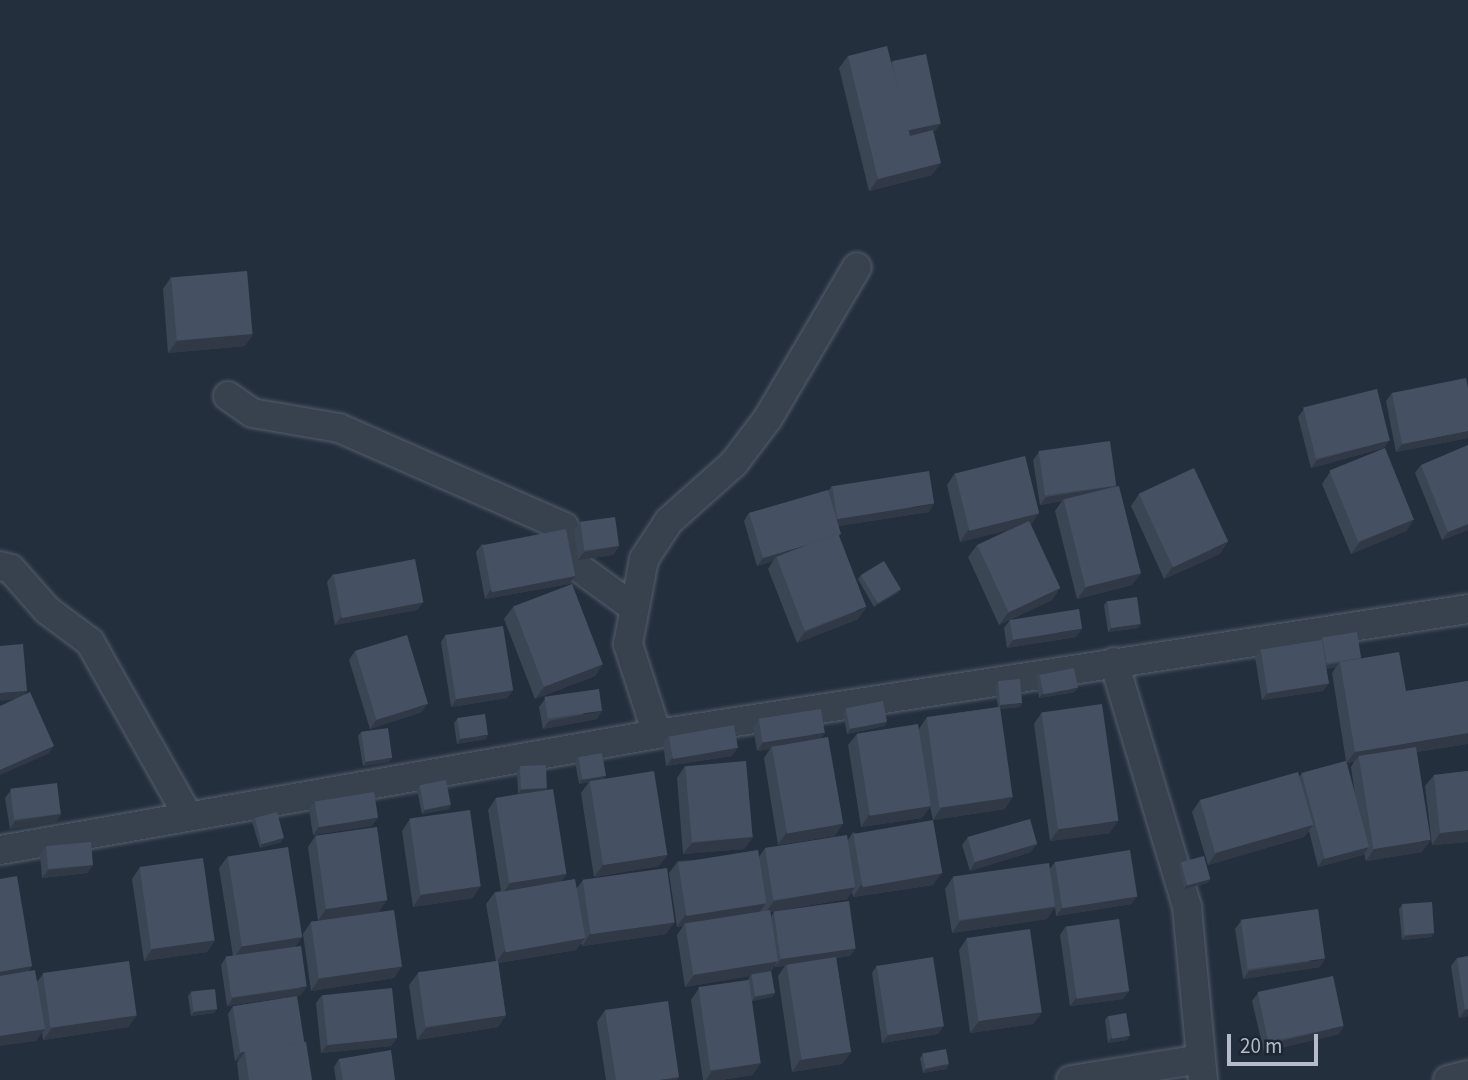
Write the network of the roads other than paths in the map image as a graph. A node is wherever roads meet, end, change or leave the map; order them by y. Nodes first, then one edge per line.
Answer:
1 (857, 267) dead end
2 (228, 396) dead end
3 (0, 566) edge
4 (630, 605) junction
5 (1468, 609) edge
6 (1114, 662) junction
7 (657, 734) junction
8 (188, 816) junction
9 (0, 850) edge
10 (1201, 1069) edge
11 (1468, 1075) edge
12 (1071, 1080) edge
13 (1448, 1080) edge

1 - 4 street
2 - 4 street
3 - 8 street
4 - 7 street
5 - 6 street
6 - 7 street
6 - 10 street
7 - 8 street
8 - 9 street
10 - 12 street
11 - 13 street

